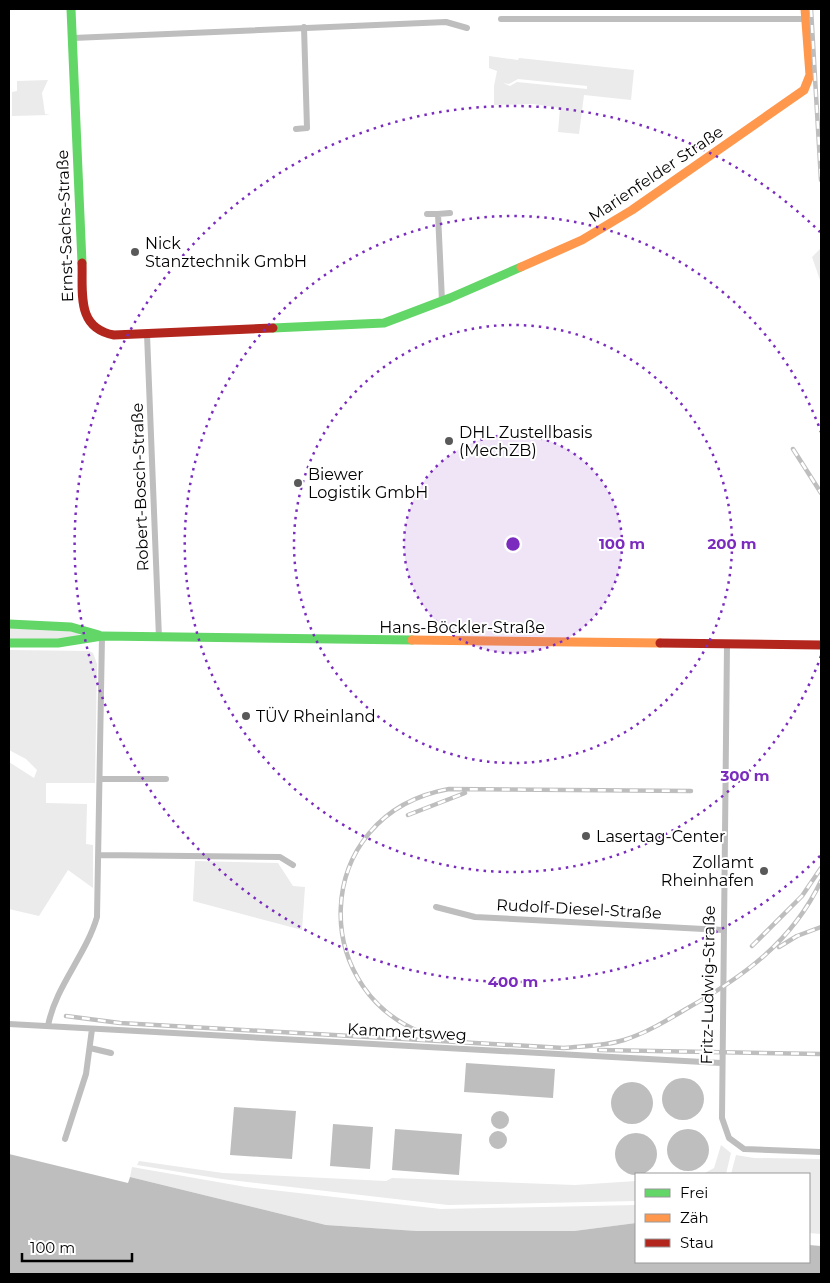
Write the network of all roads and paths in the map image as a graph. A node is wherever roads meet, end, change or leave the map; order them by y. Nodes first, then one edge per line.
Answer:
1 (71, 9) edge
2 (805, 9) edge
3 (501, 19) dead end
4 (806, 19) junction
5 (304, 27) junction
6 (467, 28) dead end
7 (73, 38) junction
8 (296, 129) dead end
9 (450, 213) dead end
10 (427, 214) dead end
11 (438, 214) junction
12 (442, 301) junction
13 (384, 323) joint
14 (147, 334) junction
15 (9, 624) edge
16 (102, 636) junction
17 (159, 638) junction
18 (9, 642) edge
19 (727, 644) junction
20 (821, 646) edge
21 (100, 779) junction
22 (166, 779) dead end
23 (100, 855) junction
24 (293, 865) dead end
25 (436, 907) dead end
26 (723, 930) junction
27 (9, 1024) edge
28 (48, 1026) junction
29 (92, 1029) junction
30 (90, 1048) junction
31 (110, 1053) dead end
32 (721, 1064) junction
33 (65, 1139) dead end
34 (821, 1152) edge

1 - 7 street, Ernst-Sachs-Straße
2 - 4 street, Marienfelder Straße
3 - 4 street
4 - 12 street, Marienfelder Straße
5 - 6 street
5 - 7 street
5 - 8 street
7 - 14 street, Ernst-Sachs-Straße
9 - 11 street
10 - 11 street
11 - 12 street
12 - 13 street, Marienfelder Straße
13 - 14 street, Ernst-Sachs-Straße
14 - 17 street, Robert-Bosch-Straße
15 - 16 street, Hans-Böckler-Straße
16 - 17 street, Hans-Böckler-Straße
16 - 18 street, Hans-Böckler-Straße
16 - 21 street
17 - 19 street, Hans-Böckler-Straße
19 - 20 street, Hans-Böckler-Straße
19 - 26 street, Fritz-Ludwig-Straße
21 - 22 street
21 - 23 street
23 - 24 street
23 - 28 street
25 - 26 street, Rudolf-Diesel-Straße
26 - 32 street, Fritz-Ludwig-Straße
27 - 28 street, Kammertsweg
28 - 29 street, Kammertsweg
29 - 30 street
29 - 32 street, Kammertsweg
30 - 31 street
30 - 33 street
32 - 34 street, Fritz-Ludwig-Straße

